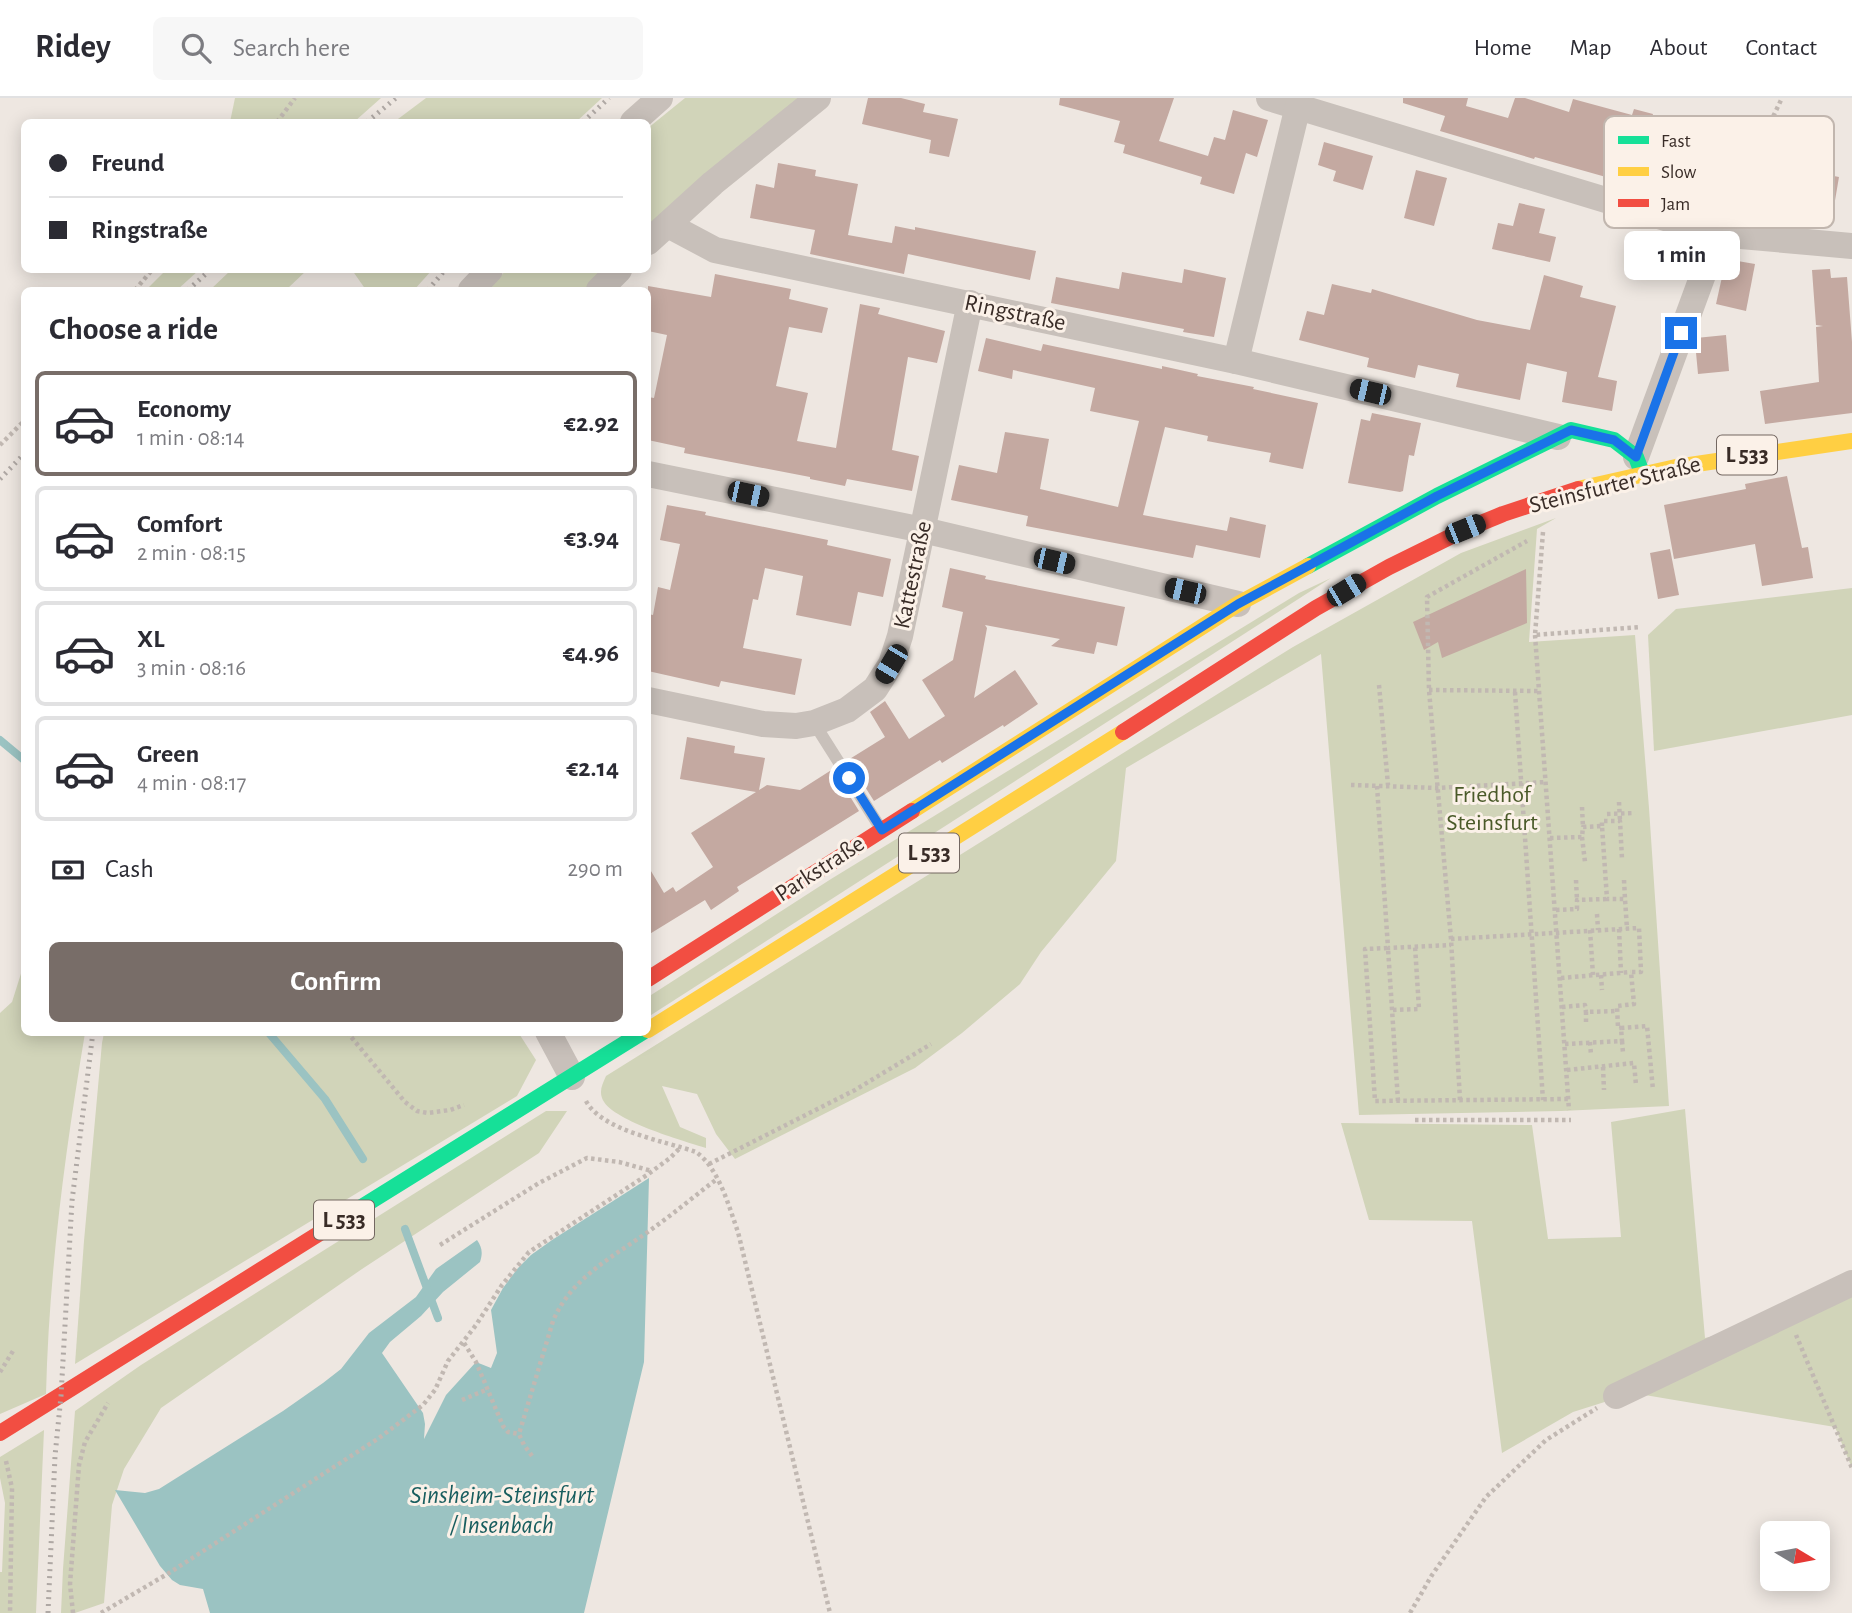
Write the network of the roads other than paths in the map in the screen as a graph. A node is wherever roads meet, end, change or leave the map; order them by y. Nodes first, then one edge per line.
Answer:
1 (660, 98) edge
2 (818, 98) edge
3 (1269, 98) edge
4 (1298, 106) junction
5 (636, 119) edge
6 (1604, 199) edge
7 (668, 225) junction
8 (1698, 228) edge
9 (1718, 234) junction
10 (651, 239) edge
11 (1852, 246) edge
12 (488, 273) edge
13 (616, 273) edge
14 (474, 287) edge
15 (602, 287) edge
16 (970, 303) junction
17 (1236, 361) junction
18 (1558, 437) junction
19 (1852, 441) edge
20 (1639, 465) junction
21 (651, 475) edge
22 (923, 530) junction
23 (1238, 604) junction
24 (651, 702) edge
25 (814, 723) junction
26 (882, 830) junction
27 (651, 977) edge
28 (651, 1027) edge
29 (553, 1036) edge
30 (637, 1036) edge
31 (572, 1077) junction
32 (1852, 1283) edge
33 (1616, 1396) road end
34 (0, 1433) edge

1 - 5 street
2 - 7 street
3 - 4 street
4 - 6 street
4 - 17 street
7 - 10 street
7 - 16 street, Ringstraße
8 - 9 street
9 - 11 street
9 - 20 street
12 - 14 street
13 - 15 street
16 - 17 street, Ringstraße
16 - 22 street, Kattestraße
17 - 18 street, Ringstraße
18 - 20 main road, Parkstraße
18 - 23 main road, Parkstraße
19 - 20 main road, Steinsfurter Straße / L 533
20 - 28 main road, Steinsfurter Straße / L 533
21 - 22 street
22 - 23 street
22 - 25 street, Kattestraße
23 - 26 main road, Parkstraße
24 - 25 street, Kattestraße
25 - 26 lane
26 - 27 main road, Parkstraße
29 - 31 street
30 - 31 main road, L 533
31 - 34 main road, L 533
32 - 33 street

